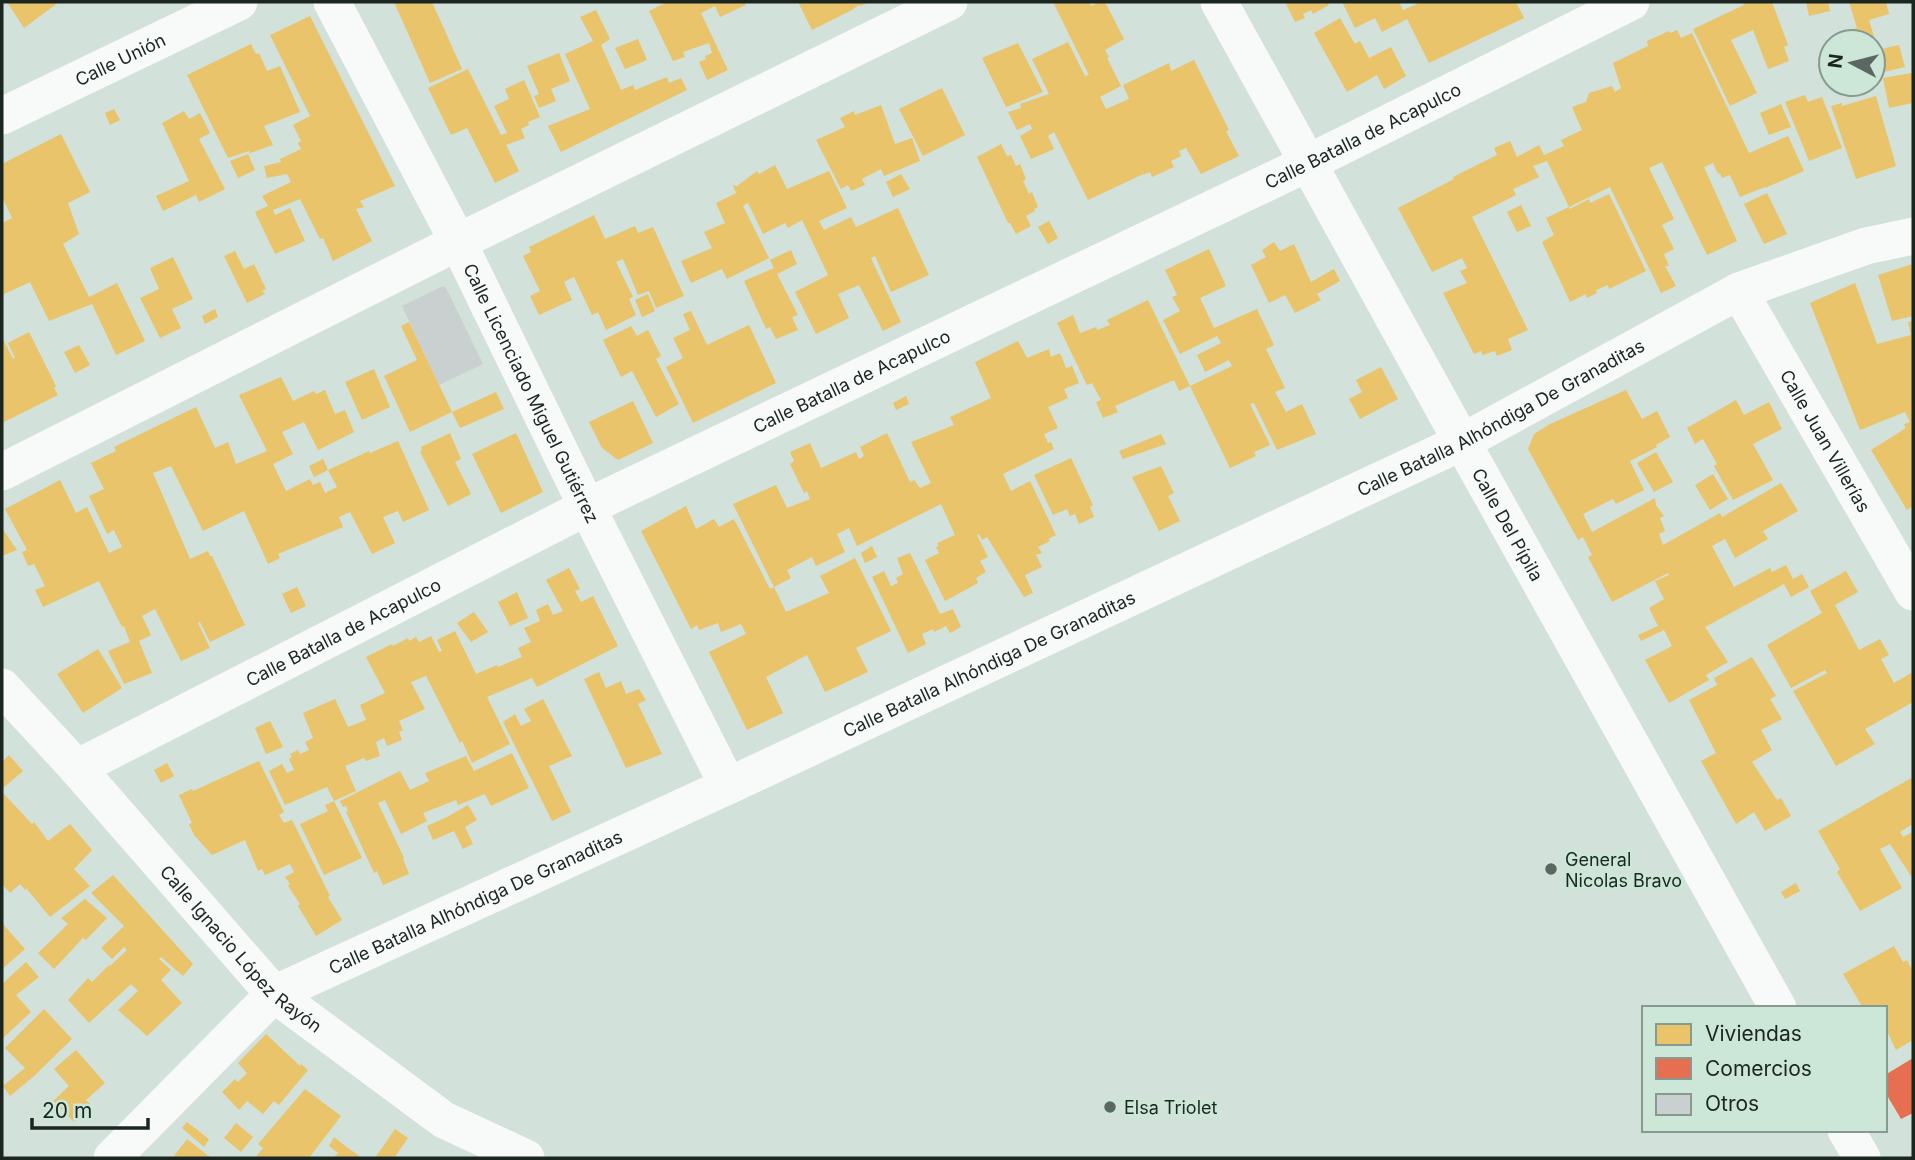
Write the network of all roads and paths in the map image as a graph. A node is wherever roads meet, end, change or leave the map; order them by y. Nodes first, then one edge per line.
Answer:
1 (239, 2) edge
2 (332, 2) edge
3 (949, 2) edge
4 (1219, 2) edge
5 (1631, 2) edge
6 (2, 116) edge
7 (1308, 163) junction
8 (1913, 236) edge
9 (458, 242) junction
10 (1739, 291) junction
11 (1462, 442) junction
12 (2, 472) edge
13 (587, 508) junction
14 (1909, 577) edge
15 (2, 687) edge
16 (77, 768) junction
17 (728, 786) junction
18 (274, 994) junction
19 (1777, 1006) edge
20 (1847, 1132) edge
21 (112, 1158) edge
22 (526, 1158) edge
23 (1862, 1158) edge

1 - 6 street, Calle Unión
2 - 9 street, Calle Licenciado Miguel Gutiérrez
3 - 9 street
4 - 7 street, Calle Del Pípila
5 - 7 street, Calle Batalla de Acapulco
7 - 11 street, Calle Del Pípila
7 - 13 street, Calle Batalla de Acapulco
8 - 10 street, Calle Batalla Alhóndiga De Granaditas
9 - 12 street
9 - 13 street, Calle Licenciado Miguel Gutiérrez
10 - 11 street, Calle Batalla Alhóndiga De Granaditas
10 - 14 street, Calle Juan Villerías
11 - 17 street, Calle Batalla Alhóndiga De Granaditas
11 - 19 street, Calle Del Pípila
13 - 16 street, Calle Batalla de Acapulco
13 - 17 street, Calle Licenciado Miguel Gutiérrez
15 - 16 street, Calle Ignacio López Rayón
16 - 18 street, Calle Ignacio López Rayón
17 - 18 street, Calle Batalla Alhóndiga De Granaditas
18 - 21 street, Calle Batalla Alhóndiga De Granaditas
18 - 22 street, Calle Ignacio López Rayón
20 - 23 street

